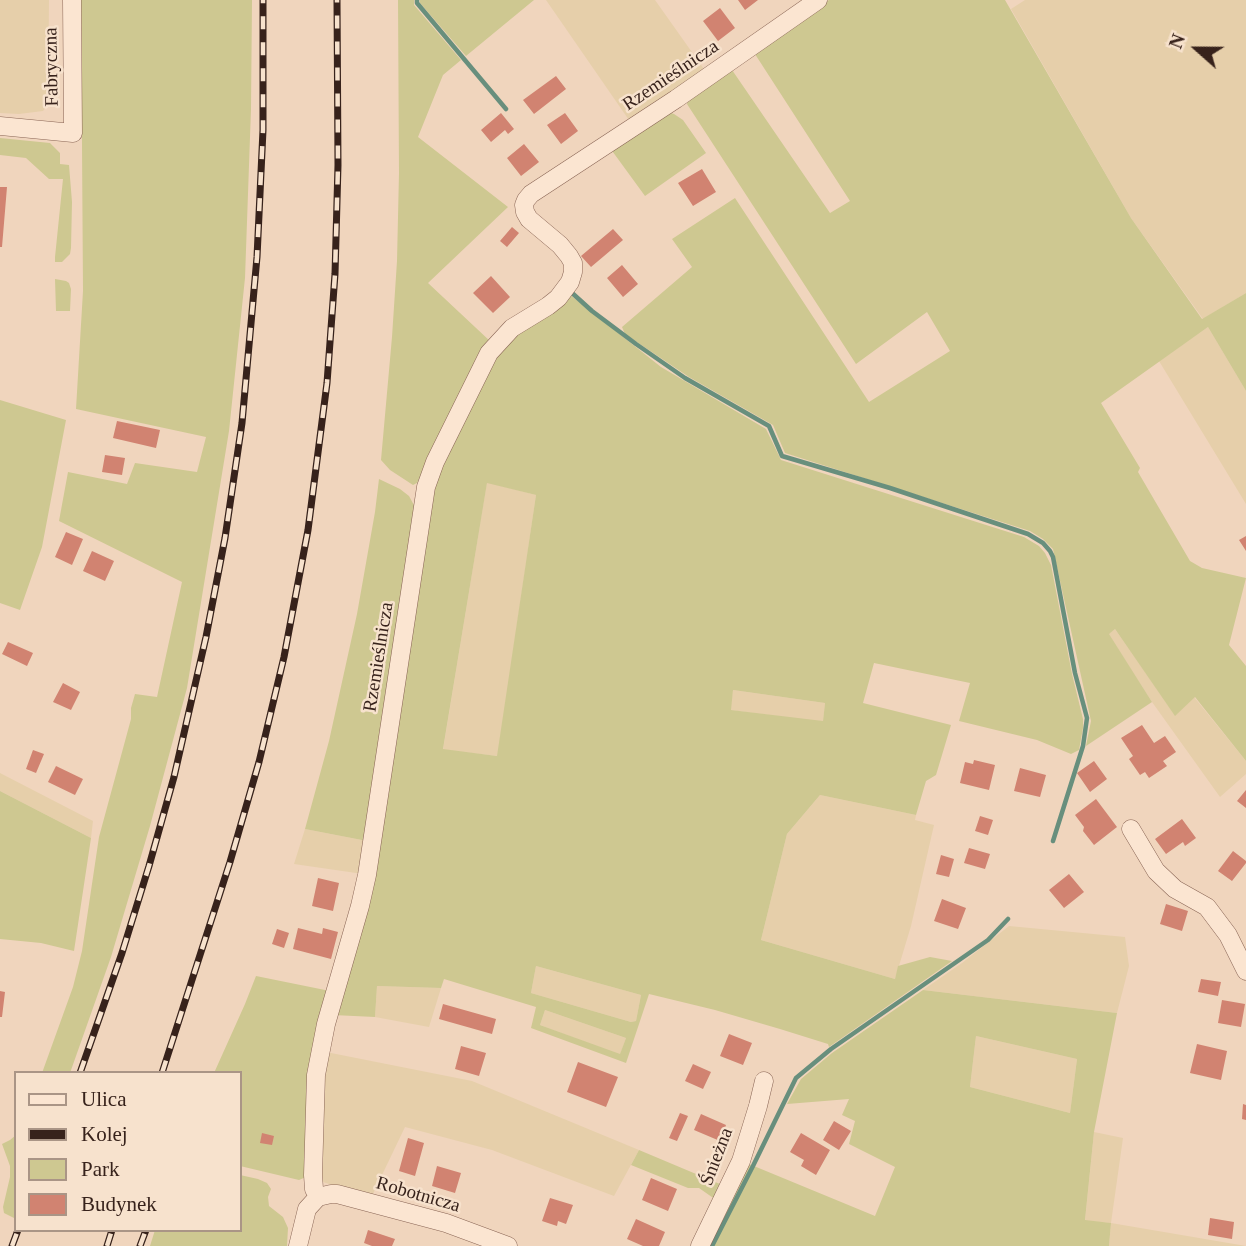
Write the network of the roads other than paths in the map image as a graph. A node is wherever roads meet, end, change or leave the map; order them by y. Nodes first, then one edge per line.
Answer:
1 (72, 0) edge
2 (818, 0) edge
3 (0, 126) edge
4 (1131, 829) dead end
5 (1246, 971) edge
6 (764, 1081) dead end
7 (317, 1198) junction
8 (298, 1246) edge
9 (508, 1246) edge
10 (700, 1246) edge

1 - 3 street, Fabryczna
2 - 7 street, Rzemieślnicza
4 - 5 street
6 - 10 street, Śnieżna
7 - 8 street
7 - 9 street, Robotnicza

